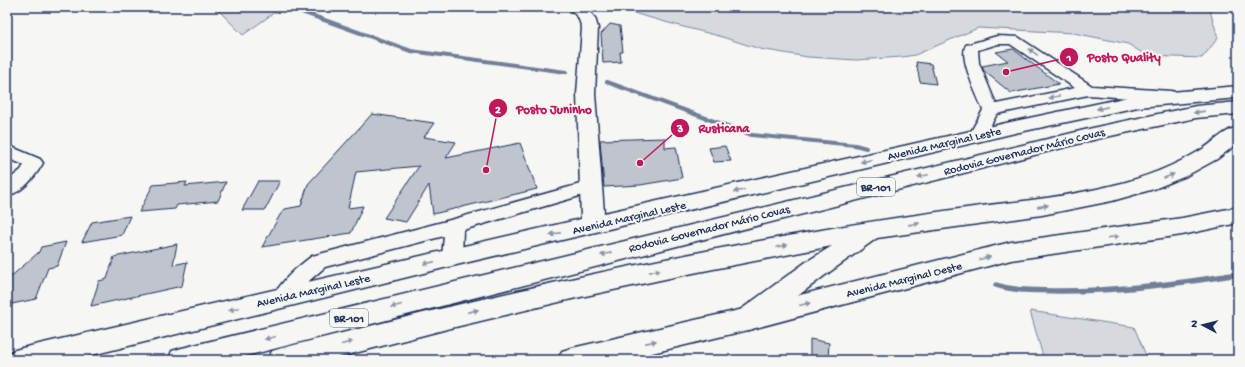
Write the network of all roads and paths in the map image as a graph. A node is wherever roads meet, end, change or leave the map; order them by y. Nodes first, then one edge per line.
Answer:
1 (575, 7) edge
2 (1088, 90) junction
3 (1238, 92) edge
4 (1176, 97) junction
5 (1238, 108) edge
6 (991, 110) junction
7 (1238, 133) edge
8 (977, 135) junction
9 (7, 151) edge
10 (591, 187) junction
11 (7, 190) edge
12 (1238, 215) edge
13 (594, 225) junction
14 (454, 226) junction
15 (876, 229) junction
16 (452, 257) junction
17 (284, 297) junction
18 (748, 319) junction
19 (618, 355) edge
20 (22, 360) edge
21 (182, 360) edge
22 (282, 360) edge
23 (572, 360) edge

1 - 10 main road
2 - 4 lane
2 -> 6 lane
2 -> 6 lane
3 - 4 main road, Avenida Marginal Leste
4 -> 8 main road, Avenida Marginal Leste
5 -> 21 main road, Rodovia Governador Mário Covas / BR-101
6 - 8 lane
15 -> 7 main road, BR-101
8 -> 13 main road, Avenida Marginal Leste
9 - 11 lane
10 - 13 main road
10 - 14 lane
18 -> 12 main road, Avenida Marginal Oeste
13 -> 16 main road, Avenida Marginal Leste
14 - 16 lane
14 - 17 lane
15 - 18 main road
22 -> 15 main road, BR-101
16 -> 17 main road, Avenida Marginal Leste
17 -> 20 main road, Avenida Marginal Leste
19 -> 18 main road, Avenida Marginal Oeste
19 - 23 main road, Avenida Marginal Oeste

